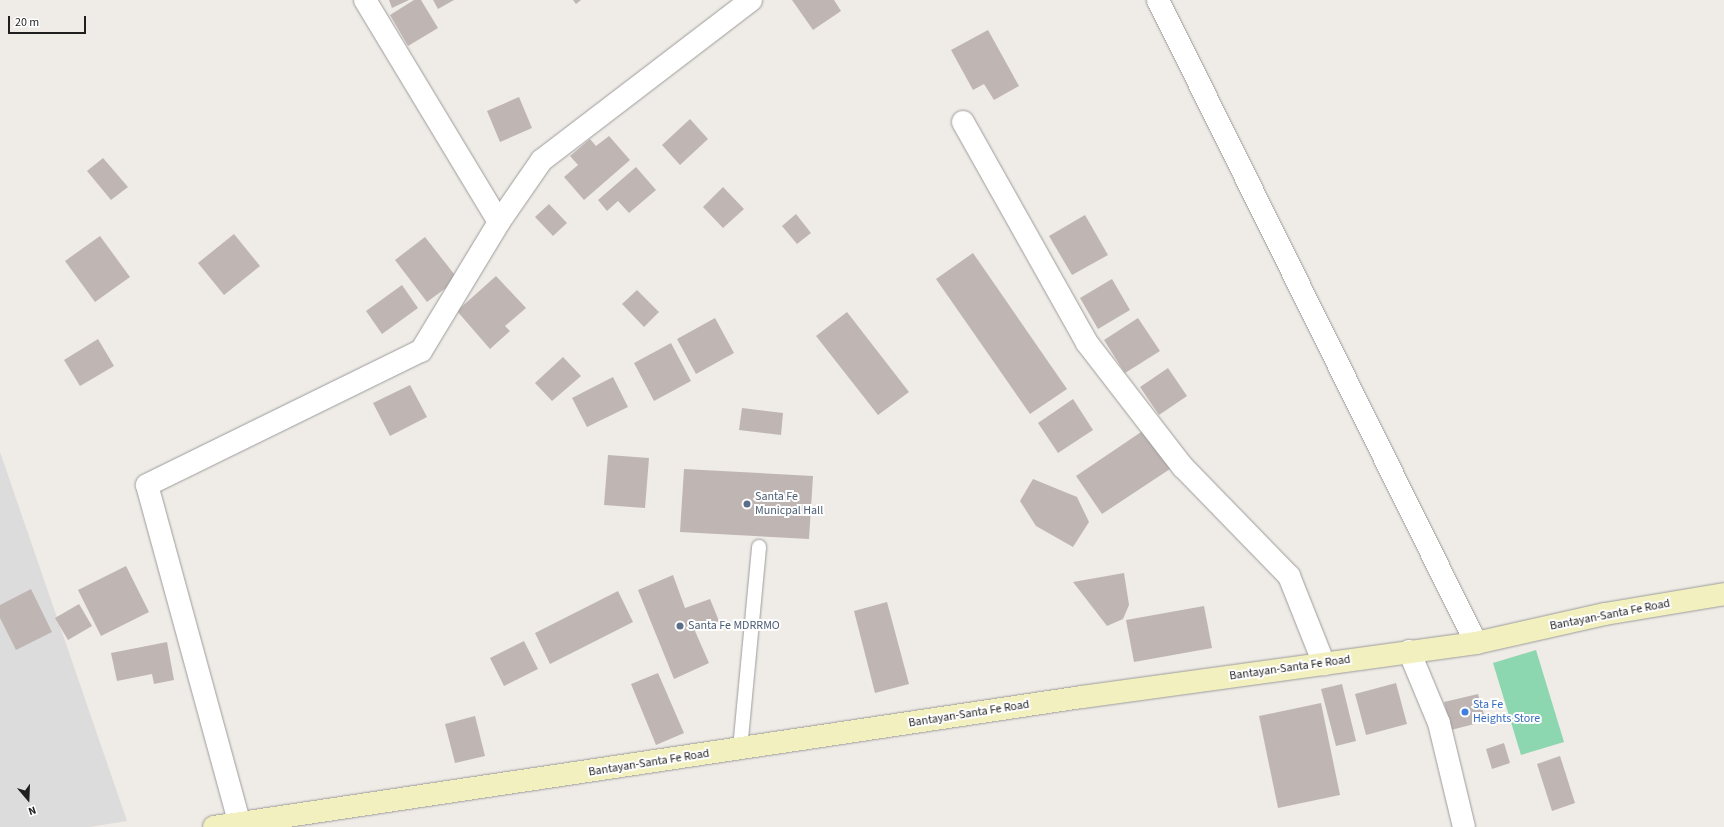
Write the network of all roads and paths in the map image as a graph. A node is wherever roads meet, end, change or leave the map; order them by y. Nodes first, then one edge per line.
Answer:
1 (365, 0) edge
2 (751, 0) edge
3 (1158, 0) edge
4 (963, 122) dead end
5 (499, 222) junction
6 (759, 547) dead end
7 (1724, 594) edge
8 (1476, 643) junction
9 (1409, 651) junction
10 (1324, 664) junction
11 (740, 749) junction
12 (240, 825) junction
13 (214, 827) edge
14 (1464, 827) edge

1 - 5 street
2 - 5 street
3 - 8 street
4 - 10 street
5 - 12 street
6 - 11 lane
7 - 8 main road, Bantayan-Santa Fe Road
8 - 9 main road, Bantayan-Santa Fe Road
9 - 10 main road, Bantayan-Santa Fe Road
9 - 14 street
10 - 11 main road, Bantayan-Santa Fe Road
11 - 12 main road, Bantayan-Santa Fe Road
12 - 13 main road, Bantayan-Santa Fe Road

